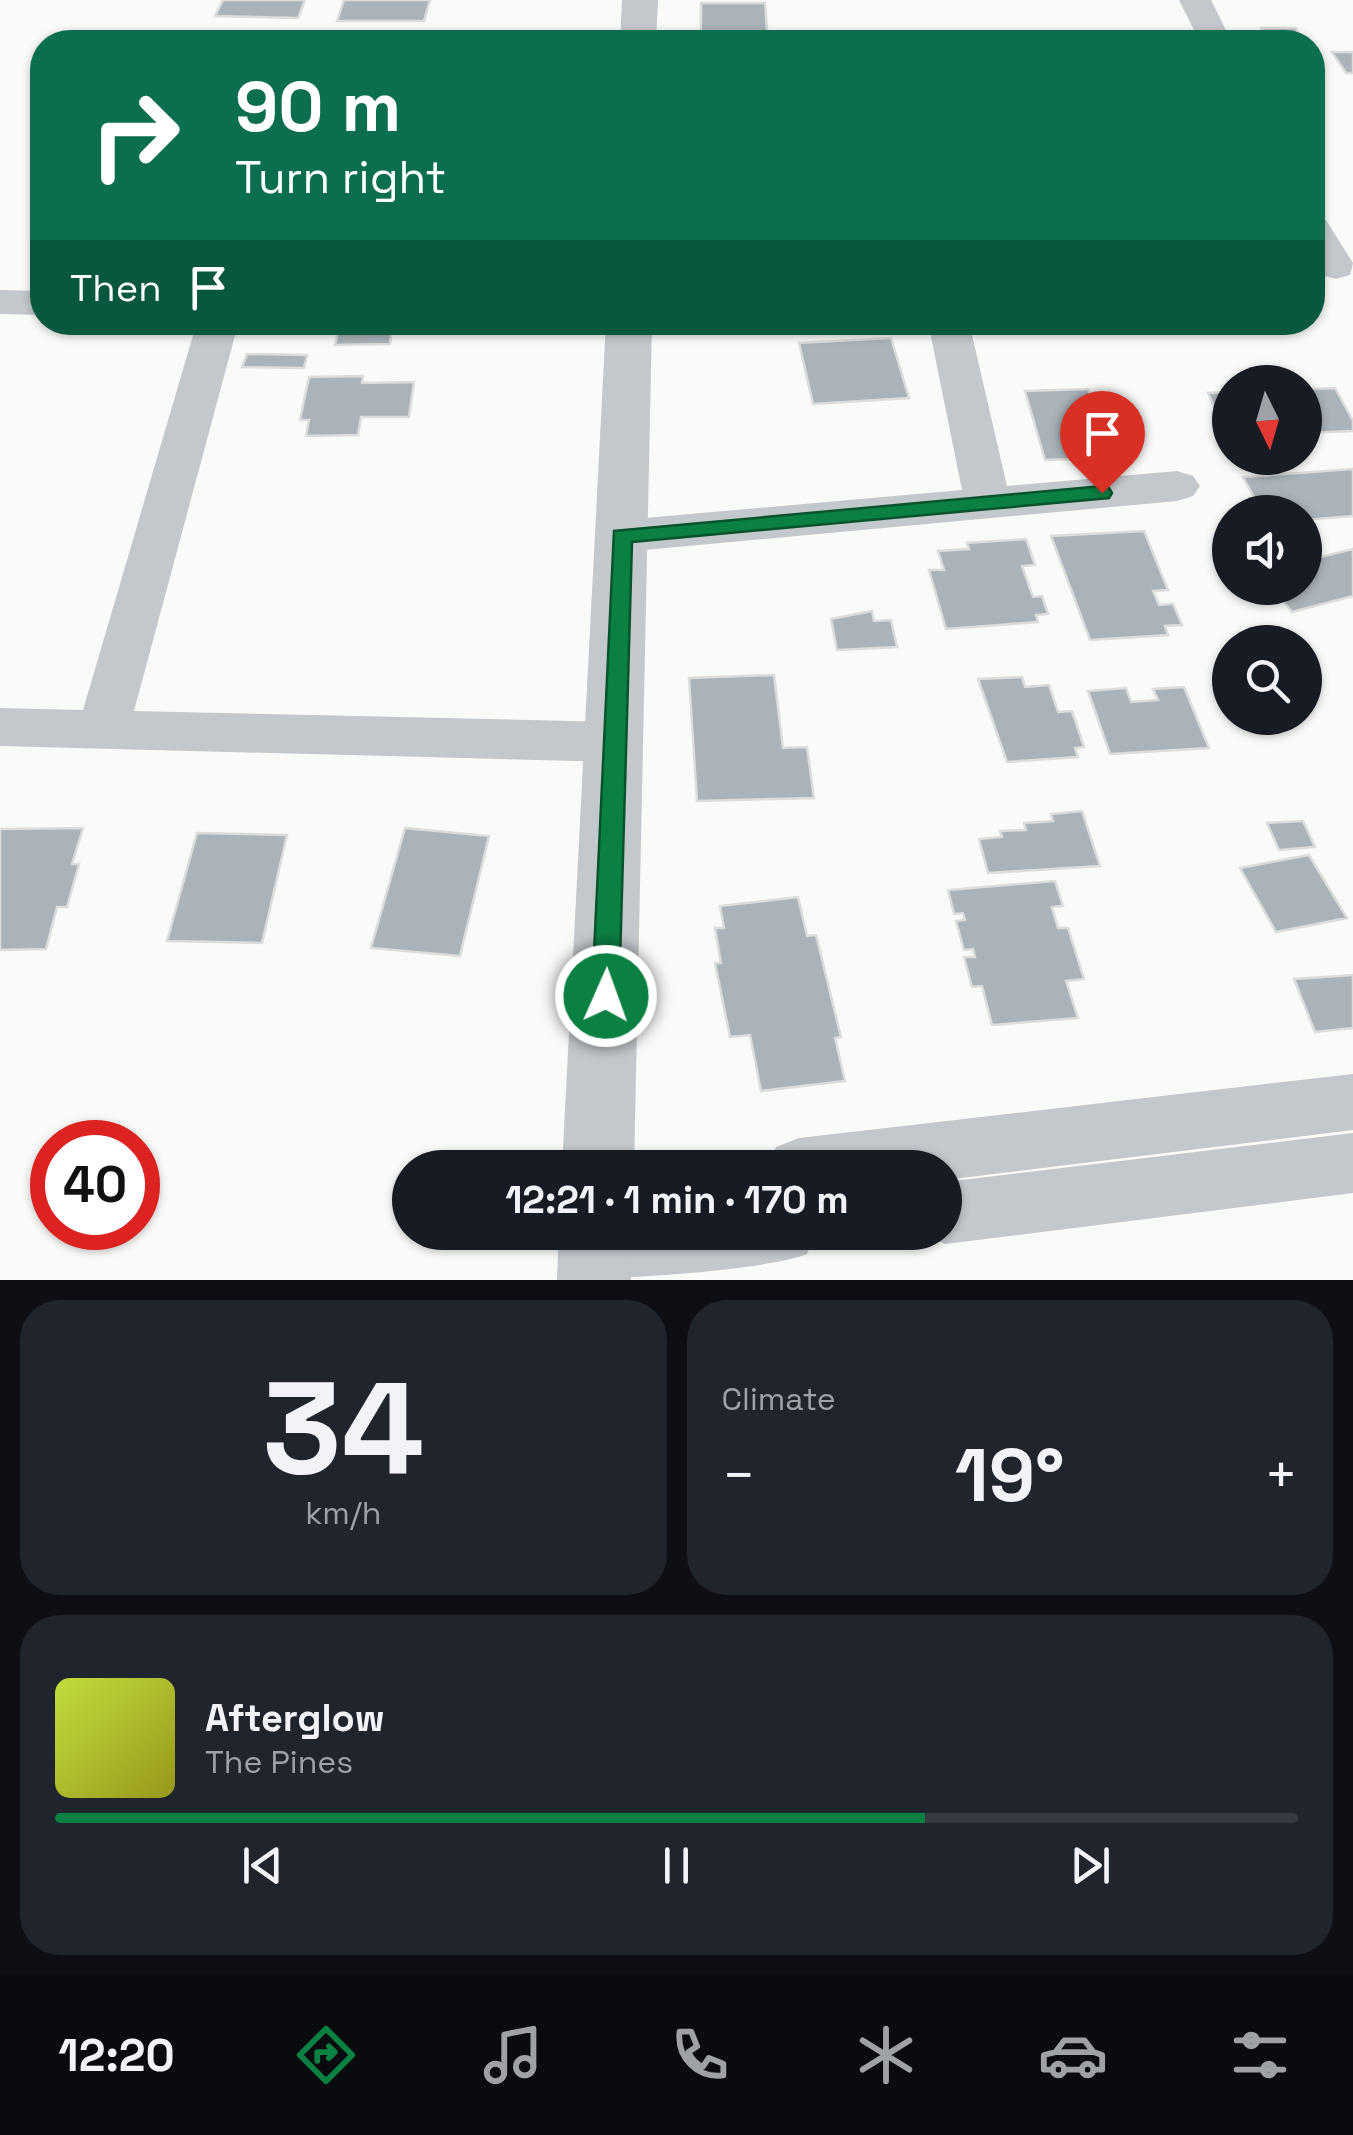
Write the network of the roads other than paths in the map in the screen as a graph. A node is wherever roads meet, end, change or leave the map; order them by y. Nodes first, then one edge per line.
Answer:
1 (640, 0) edge
2 (1195, 0) edge
3 (639, 30) edge
4 (1210, 30) edge
5 (1325, 249) edge
6 (1336, 267) dead end
7 (0, 302) edge
8 (30, 303) edge
9 (214, 335) edge
10 (629, 335) edge
11 (951, 335) edge
12 (1177, 486) dead end
13 (988, 505) junction
14 (622, 536) junction
15 (0, 727) edge
16 (103, 730) junction
17 (614, 742) junction
18 (1353, 1102) edge
19 (599, 1150) edge
20 (950, 1150) edge
21 (1353, 1164) edge
22 (962, 1211) edge
23 (642, 1250) edge
24 (595, 1256) edge

1 - 3 street
2 - 4 street
5 - 6 street
7 - 8 street
9 - 16 street
10 - 14 street
11 - 13 street
12 - 13 street
13 - 14 street
14 - 17 street
15 - 16 street
16 - 17 street
17 - 19 street
18 - 20 street
21 - 22 street
23 - 24 street

